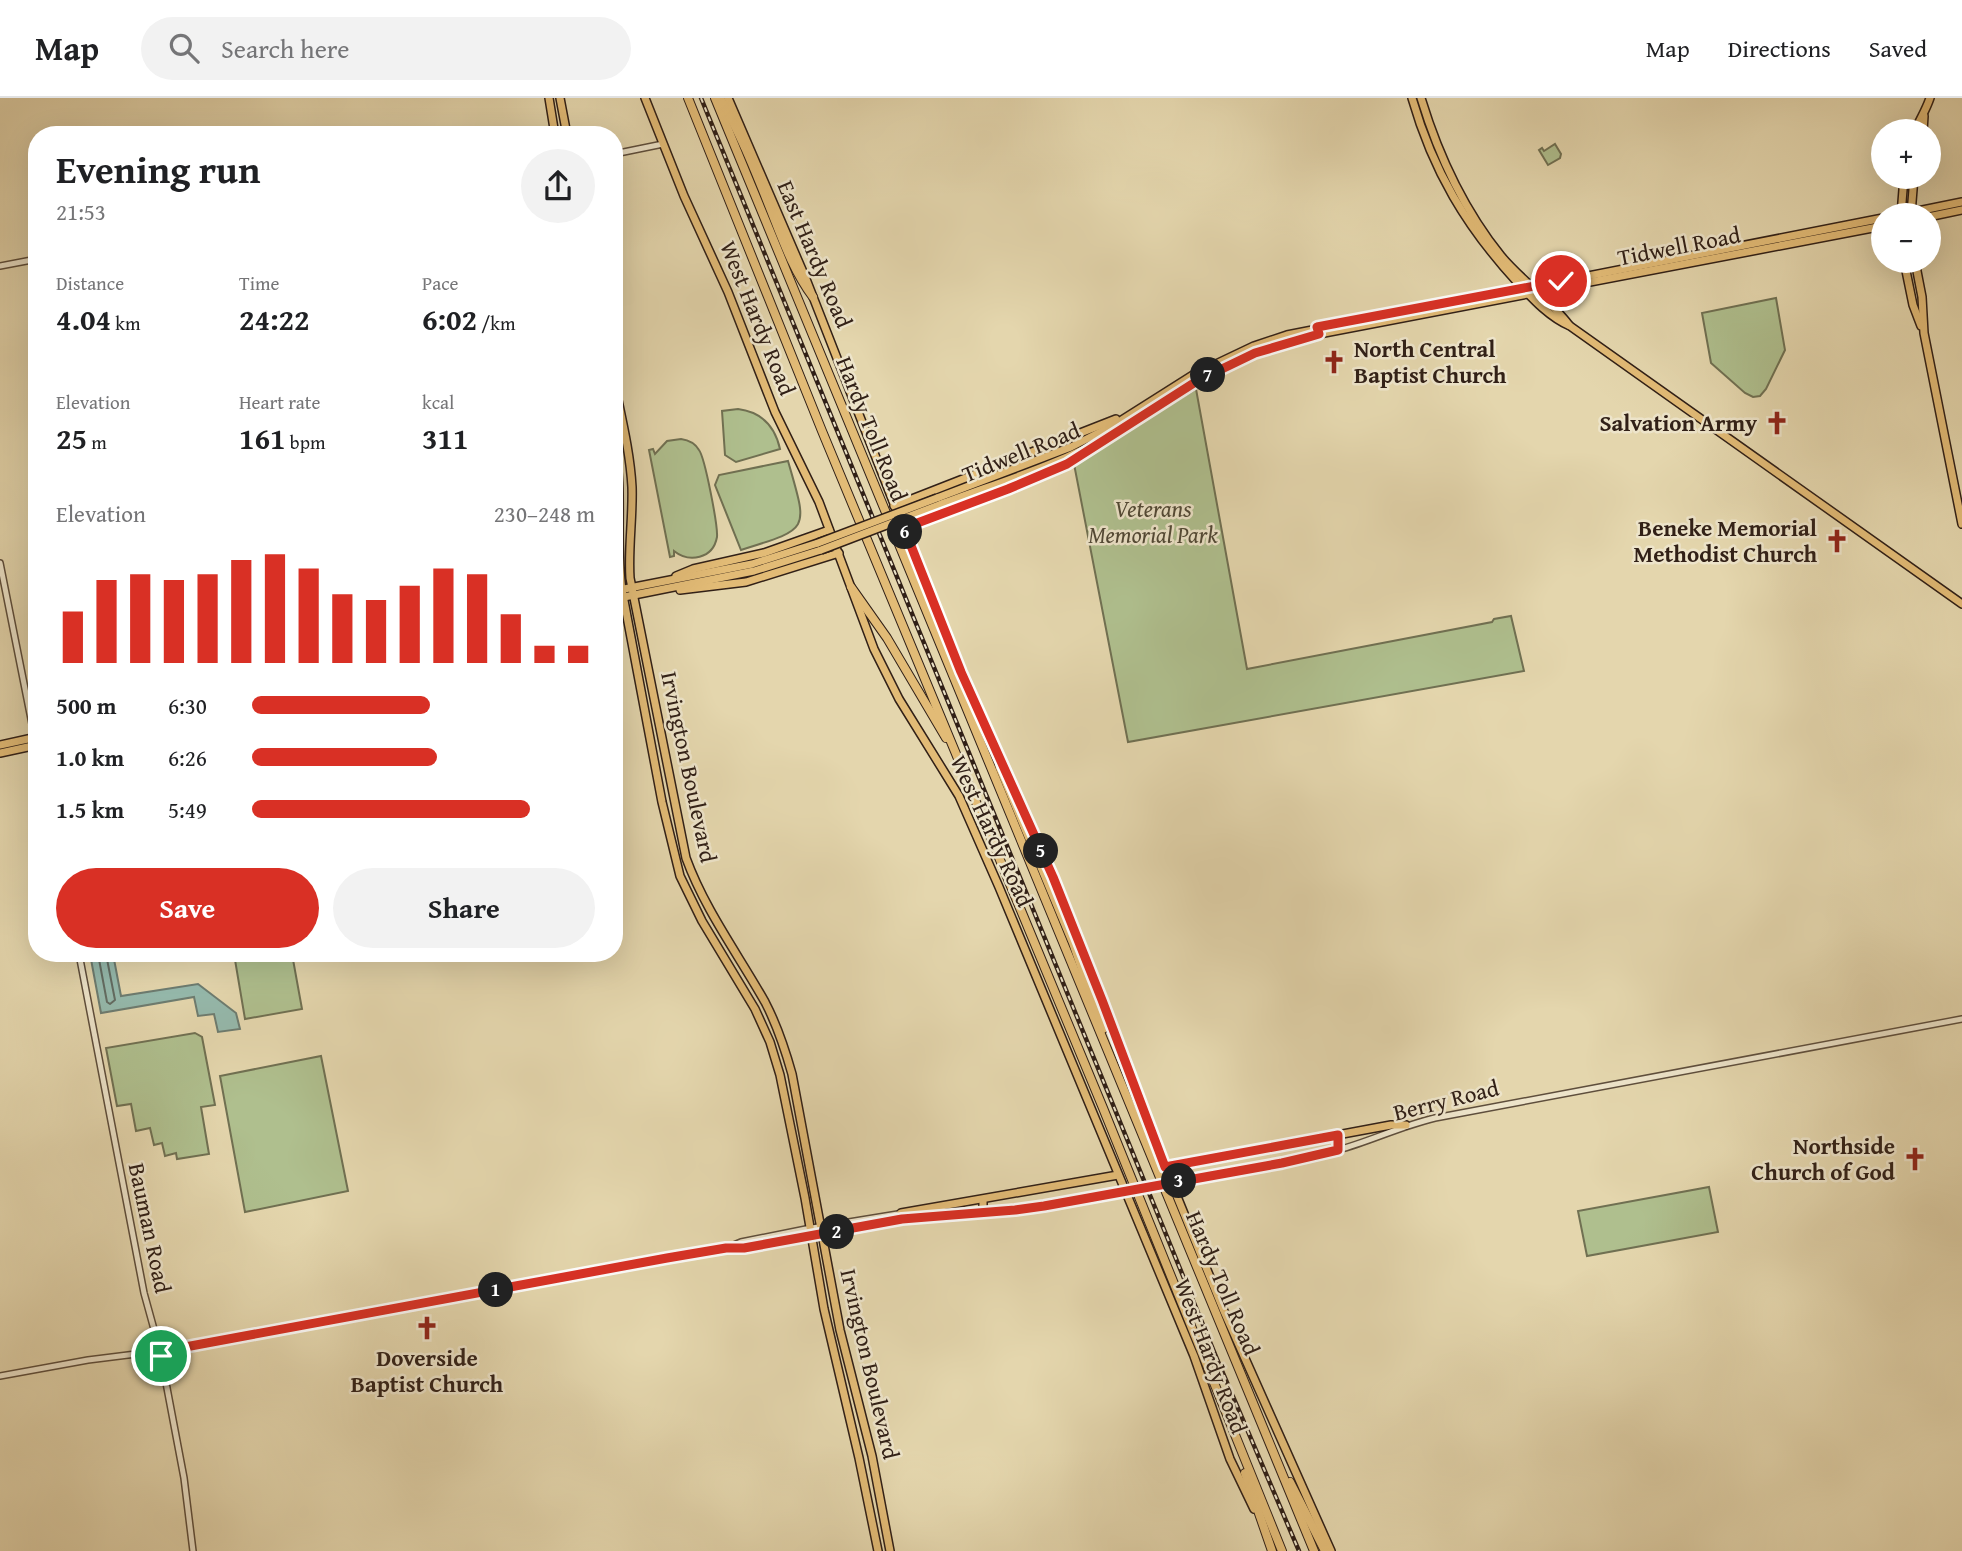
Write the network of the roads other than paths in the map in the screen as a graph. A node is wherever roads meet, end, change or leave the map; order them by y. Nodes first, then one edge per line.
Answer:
1 (645, 98) edge
2 (688, 98) edge
3 (718, 98) edge
4 (729, 98) edge
5 (1412, 98) edge
6 (1421, 98) edge
7 (1930, 98) edge
8 (560, 99) edge
9 (549, 100) edge
10 (1924, 116) junction
11 (1920, 119) edge
12 (1924, 119) edge
13 (553, 126) edge
14 (565, 126) edge
15 (663, 144) junction
16 (623, 151) edge
17 (1961, 206) edge
18 (1941, 209) edge
19 (1941, 213) edge
20 (1871, 220) edge
21 (1871, 228) edge
22 (1479, 232) junction
23 (28, 261) edge
24 (0, 266) edge
25 (1907, 273) edge
26 (1917, 273) edge
27 (1530, 291) junction
28 (813, 297) junction
29 (1318, 331) junction
30 (1924, 333) junction
31 (1145, 405) junction
32 (623, 429) edge
33 (1112, 435) junction
34 (907, 501) junction
35 (938, 502) junction
36 (623, 506) edge
37 (894, 506) junction
38 (630, 519) junction
39 (920, 522) junction
40 (1962, 524) edge
41 (904, 528) junction
42 (829, 530) junction
43 (818, 543) junction
44 (839, 553) junction
45 (825, 558) junction
46 (0, 563) edge
47 (851, 587) junction
48 (658, 591) junction
49 (633, 592) junction
50 (623, 593) edge
51 (1958, 597) edge
52 (1962, 604) edge
53 (623, 614) edge
54 (647, 663) junction
55 (636, 665) junction
56 (28, 702) edge
57 (28, 743) edge
58 (28, 744) edge
59 (0, 745) edge
60 (0, 753) edge
61 (997, 754) junction
62 (960, 761) junction
63 (81, 962) edge
64 (1962, 1019) edge
65 (1123, 1092) junction
66 (1406, 1125) junction
67 (1338, 1135) junction
68 (1338, 1150) junction
69 (1165, 1167) junction
70 (1118, 1175) junction
71 (983, 1200) junction
72 (901, 1213) junction
73 (983, 1213) junction
74 (939, 1215) junction
75 (821, 1231) junction
76 (811, 1232) junction
77 (160, 1352) junction
78 (0, 1376) edge
79 (840, 1377) junction
80 (1213, 1381) junction
81 (855, 1388) junction
82 (1271, 1447) junction
83 (193, 1551) edge
84 (878, 1551) edge
85 (890, 1551) edge
86 (1272, 1551) edge
87 (1282, 1551) edge
88 (1314, 1551) edge
89 (1325, 1551) edge
90 (1331, 1551) edge

1 - 15 main road, West Hardy Road
2 - 62 highway, Hardy Toll Road
3 - 28 highway
3 - 65 highway, Hardy Toll Road
4 - 28 main road, East Hardy Road
5 - 22 main road
6 - 22 main road
7 - 10 main road
8 - 9 main road
8 - 14 main road
9 - 13 main road
10 - 11 main road
10 - 12 main road
15 - 16 street
15 - 42 main road, West Hardy Road
17 - 18 main road
17 - 19 main road
20 - 27 main road, Tidwell Road
21 - 27 main road, Tidwell Road
22 - 27 main road
23 - 24 street
25 - 30 main road
26 - 30 main road
27 - 29 main road, Tidwell Road
27 - 51 main road
28 - 37 main road, East Hardy Road
29 - 31 main road, Tidwell Road
29 - 33 main road, Tidwell Road
30 - 40 main road
31 - 34 main road
31 - 35 main road, Tidwell Road
32 - 38 main road, Irvington Boulevard
33 - 35 main road, Tidwell Road
33 - 39 main road
34 - 37 main road
34 - 39 main road
35 - 43 main road, Tidwell Road, bridge
36 - 38 main road
37 - 41 main road, East Hardy Road
38 - 49 main road, Irvington Boulevard
39 - 41 main road
41 - 61 main road, East Hardy Road
42 - 43 main road
42 - 44 main road, West Hardy Road
43 - 45 main road
43 - 48 main road, Tidwell Road
43 - 49 main road, Tidwell Road
44 - 45 main road
44 - 47 main road, West Hardy Road
45 - 48 main road
46 - 56 street
47 - 62 highway
47 - 70 main road, West Hardy Road
48 - 49 main road, Tidwell Road
49 - 50 main road, Tidwell Road
49 - 54 main road, Irvington Boulevard
51 - 52 main road
53 - 55 main road, Irvington Boulevard
54 - 55 main road
54 - 75 main road, Irvington Boulevard
55 - 76 main road, Irvington Boulevard
57 - 59 main road
58 - 60 main road
61 - 65 highway
61 - 69 main road, East Hardy Road
62 - 80 highway, Hardy Toll Road
63 - 77 street, Bauman Road
64 - 66 street, Berry Road
65 - 82 highway, Hardy Toll Road
66 - 67 main road
66 - 68 street, Berry Road
67 - 68 main road
67 - 69 main road
68 - 73 street, Berry Road, bridge
69 - 90 main road, East Hardy Road
70 - 71 main road
70 - 86 main road, West Hardy Road
71 - 72 main road
71 - 73 main road
72 - 74 street, Berry Road
72 - 75 street, Berry Road
73 - 74 street, Berry Road
74 - 75 street, Berry Road
75 - 76 street, Berry Road
75 - 81 main road, Irvington Boulevard
76 - 77 street, Berry Road
76 - 79 main road, Irvington Boulevard
77 - 78 street, Berry Road
77 - 83 street, Bauman Road
79 - 81 main road
79 - 84 main road, Irvington Boulevard
80 - 86 highway
80 - 87 highway, Hardy Toll Road
81 - 85 main road, Irvington Boulevard
82 - 88 highway, Hardy Toll Road
82 - 89 highway

